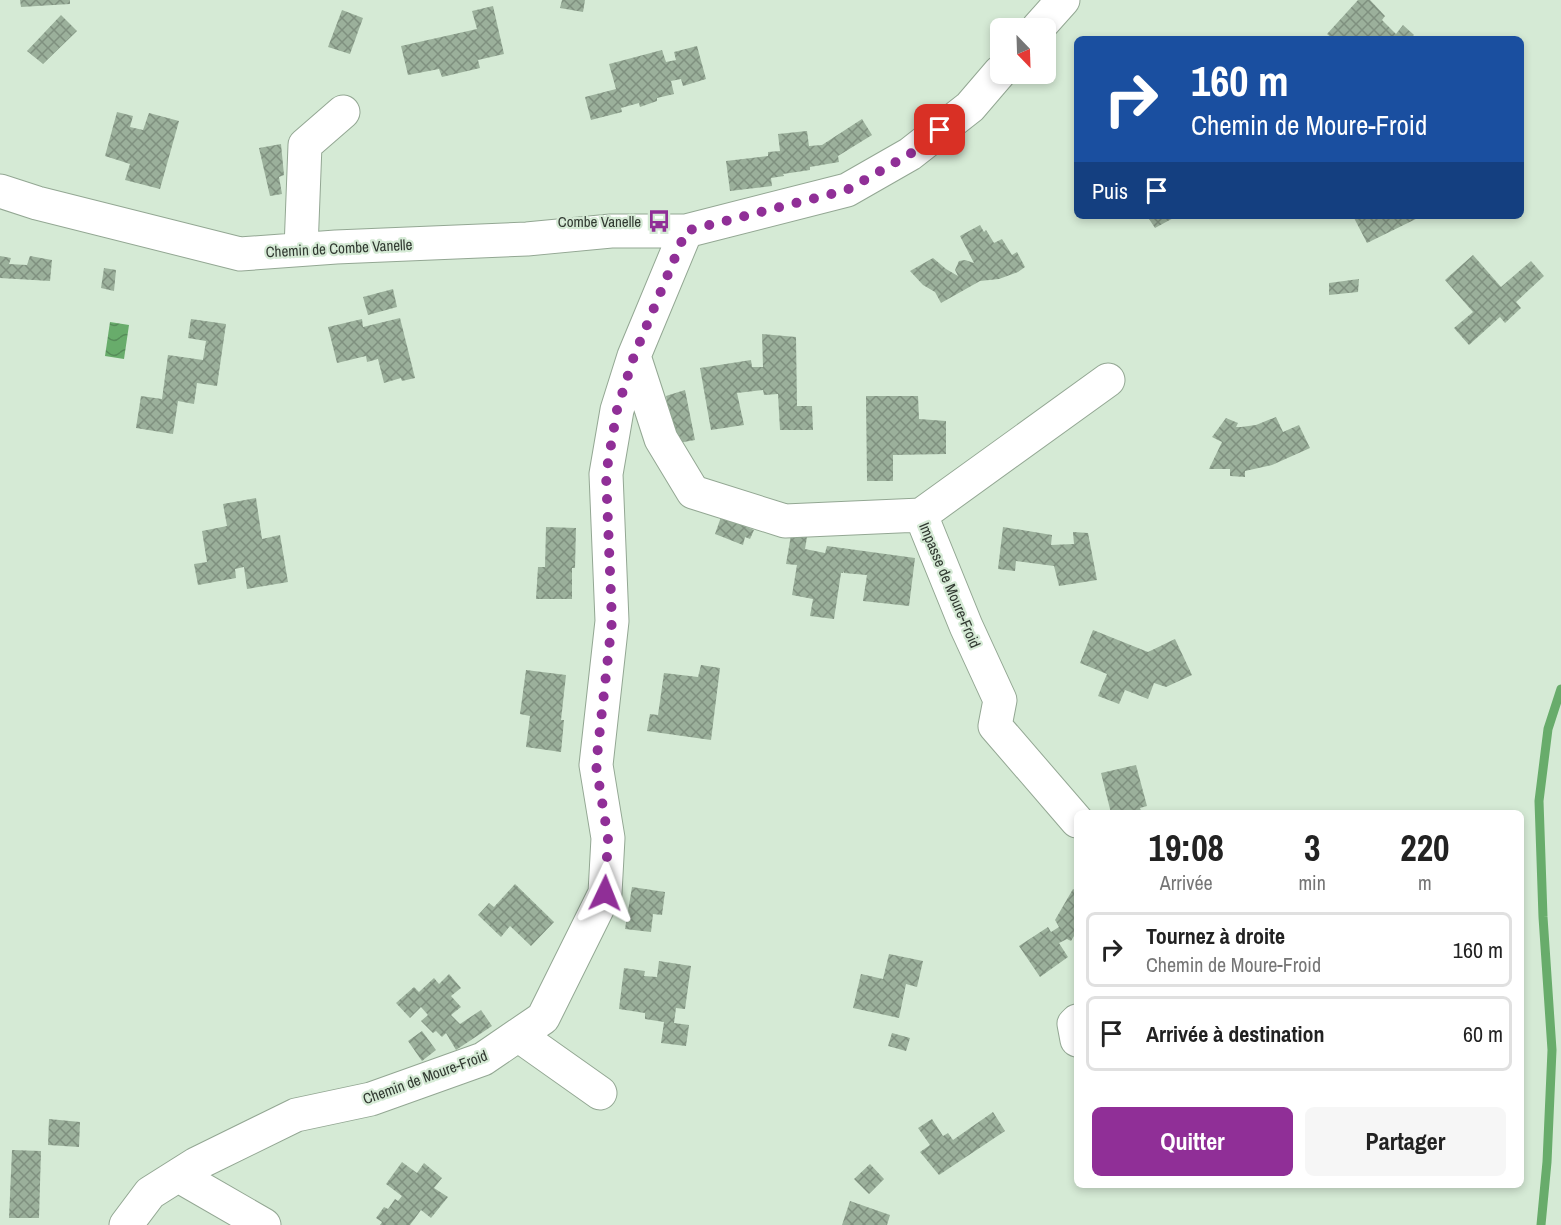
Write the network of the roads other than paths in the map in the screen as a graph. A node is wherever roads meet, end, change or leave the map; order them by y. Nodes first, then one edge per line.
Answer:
1 (1063, 0) edge
2 (1047, 18) edge
3 (990, 84) edge
4 (343, 112) dead end
5 (0, 191) edge
6 (686, 231) junction
7 (301, 249) junction
8 (634, 356) junction
9 (1108, 380) dead end
10 (921, 515) junction
11 (1074, 818) edge
12 (518, 1035) junction
13 (600, 1093) dead end
14 (179, 1176) junction
15 (126, 1225) edge
16 (264, 1225) edge

1 - 2 street
3 - 6 street
4 - 7 street
5 - 7 street, Chemin de Combe Vanelle
6 - 7 street, Chemin de Combe Vanelle
6 - 8 street, Chemin de Moure-Froid
8 - 10 street, Impasse de Moure-Froid
8 - 12 street, Chemin de Moure-Froid
9 - 10 street
10 - 11 street, Impasse de Moure-Froid
12 - 13 street
12 - 14 street, Chemin de Moure-Froid
14 - 15 street, Chemin de Moure-Froid
14 - 16 street

